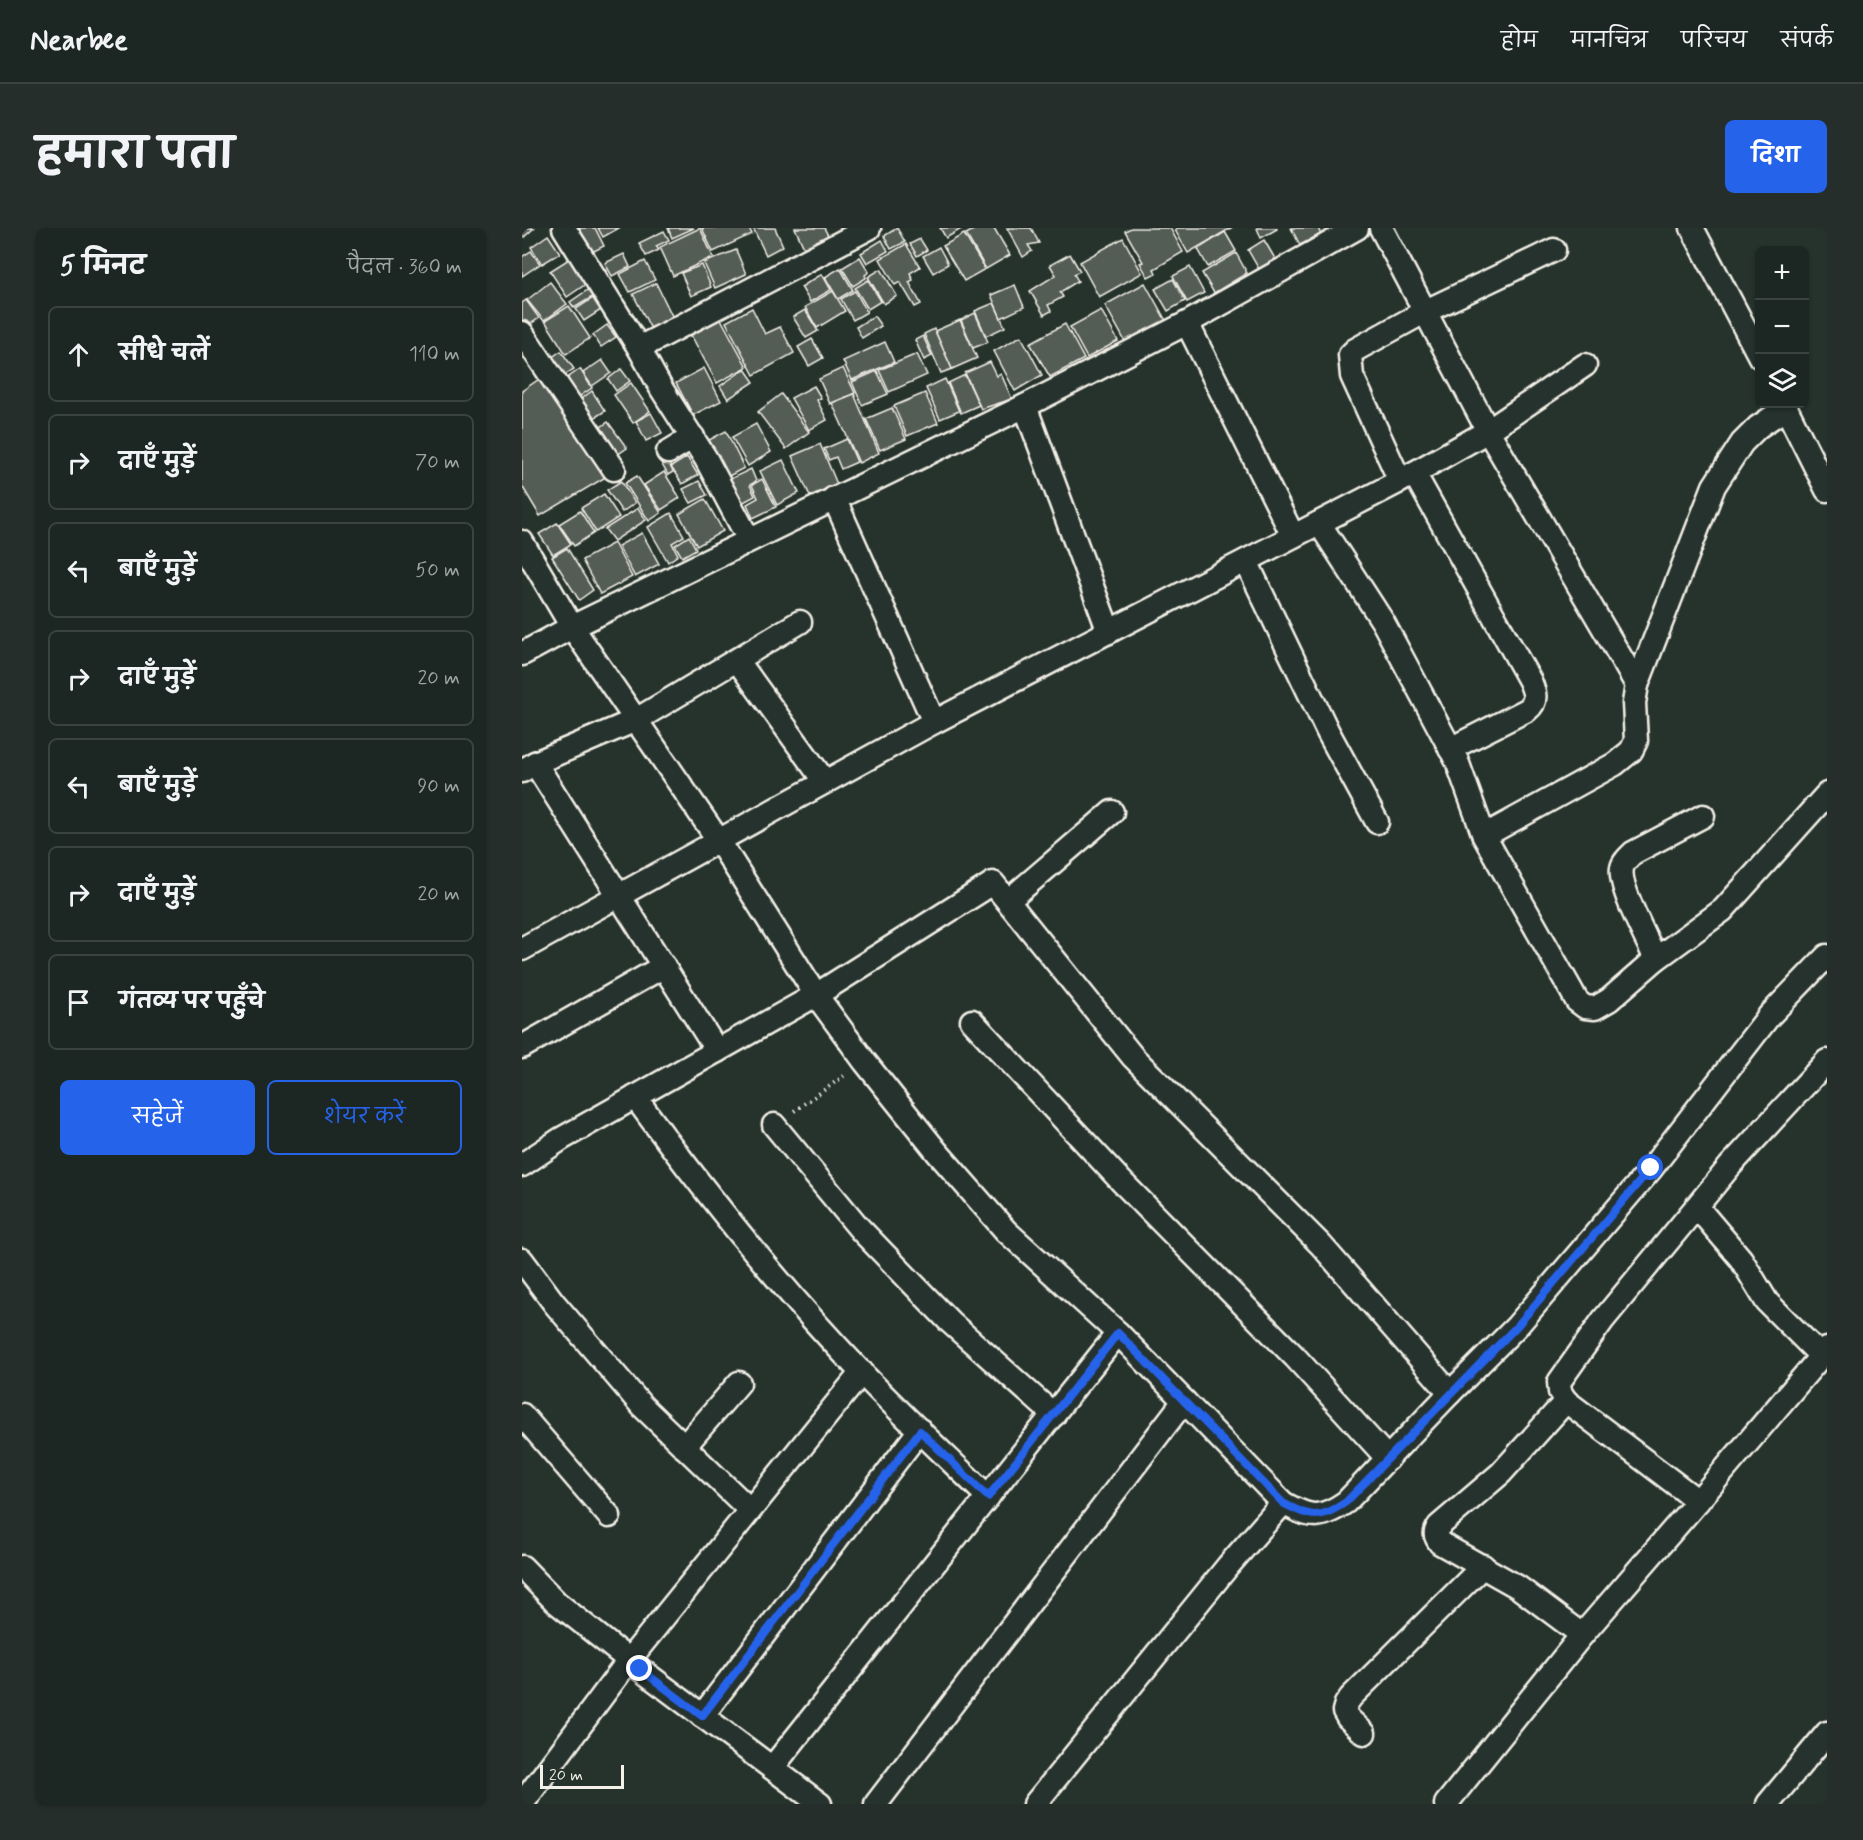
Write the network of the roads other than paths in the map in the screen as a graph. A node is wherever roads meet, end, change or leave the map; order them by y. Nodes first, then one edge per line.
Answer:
1 (564, 228) edge
2 (869, 228) edge
3 (1357, 228) edge
4 (1381, 228) edge
5 (1692, 228) edge
6 (1554, 250) dead end
7 (1424, 312) junction
8 (1187, 323) junction
9 (522, 333) edge
10 (639, 348) junction
11 (1758, 354) edge
12 (1585, 364) dead end
13 (1025, 406) junction
14 (1783, 408) edge
15 (1786, 408) edge
16 (1488, 431) junction
17 (693, 437) junction
18 (668, 452) dead end
19 (614, 469) dead end
20 (1407, 477) junction
21 (1827, 490) edge
22 (834, 498) junction
23 (1319, 523) junction
24 (1293, 536) junction
25 (749, 540) junction
26 (522, 542) edge
27 (1246, 561) junction
28 (800, 622) dead end
29 (572, 627) junction
30 (1109, 632) junction
31 (522, 654) edge
32 (737, 660) junction
33 (1637, 686) junction
34 (636, 720) junction
35 (934, 722) junction
36 (1450, 749) junction
37 (528, 767) edge
38 (825, 782) junction
39 (1827, 794) edge
40 (1112, 812) dead end
41 (1703, 816) dead end
42 (1377, 822) dead end
43 (1484, 836) junction
44 (719, 840) junction
45 (619, 896) junction
46 (1008, 901) junction
47 (522, 949) edge
48 (1827, 956) edge
49 (1656, 959) junction
50 (664, 966) junction
51 (816, 995) junction
52 (972, 1021) dead end
53 (522, 1047) edge
54 (717, 1051) junction
55 (1827, 1061) edge
56 (635, 1097) junction
57 (774, 1125) road end
58 (522, 1165) edge
59 (1697, 1207) junction
60 (522, 1260) edge
61 (1118, 1333) junction
62 (1824, 1353) edge
63 (861, 1372) junction
64 (739, 1383) dead end
65 (1450, 1393) junction
66 (1184, 1401) junction
67 (1566, 1401) junction
68 (522, 1415) edge
69 (1054, 1416) junction
70 (920, 1431) junction
71 (684, 1447) junction
72 (1388, 1459) junction
73 (988, 1497) junction
74 (1698, 1501) junction
75 (1283, 1503) junction
76 (750, 1510) junction
77 (609, 1516) dead end
78 (1484, 1566) junction
79 (522, 1567) edge
80 (1582, 1635) junction
81 (629, 1660) junction
82 (702, 1716) junction
83 (1827, 1732) edge
84 (1364, 1733) dead end
85 (772, 1768) junction
86 (522, 1804) edge
87 (820, 1804) edge
88 (876, 1804) edge
89 (1035, 1804) edge
90 (1446, 1804) edge
91 (1768, 1804) edge

1 - 10 street
2 - 10 street
3 - 8 street
4 - 7 street
5 - 11 street
6 - 7 street
7 - 16 street
7 - 20 street
8 - 13 street
8 - 24 street
9 - 19 street
10 - 17 street
12 - 16 street
13 - 22 street
13 - 30 street
14 - 33 street
15 - 21 street
16 - 20 street
16 - 33 street
17 - 18 street
17 - 25 street
20 - 23 street
20 - 36 street
22 - 25 street
22 - 35 street
23 - 24 street
23 - 36 street
24 - 27 street
25 - 29 street
26 - 29 street
27 - 30 street
27 - 42 street
28 - 32 street
29 - 31 street
29 - 34 street
30 - 35 street
32 - 34 street
32 - 38 street
33 - 43 street
34 - 37 street
34 - 44 street
35 - 38 street
36 - 43 street
37 - 45 street
38 - 44 street
39 - 49 street
40 - 46 street
41 - 49 street
43 - 49 street
44 - 45 street
44 - 51 street
45 - 47 street
45 - 50 street
46 - 51 street
46 - 65 street
48 - 65 street
50 - 53 street
50 - 54 street
51 - 54 street
51 - 61 street
52 - 72 street
54 - 56 street
55 - 59 street
56 - 58 street
56 - 63 street
57 - 69 street
59 - 62 street
59 - 67 street
60 - 71 street
61 - 66 street
61 - 69 street
62 - 74 street
63 - 70 street
63 - 76 street
64 - 71 street
65 - 72 street
66 - 75 street
66 - 88 street
67 - 74 street
67 - 78 street
68 - 77 street
69 - 73 street
70 - 73 street
70 - 82 street
71 - 76 street
72 - 75 street
73 - 85 street
74 - 80 street
75 - 89 street
76 - 81 street
78 - 80 street
78 - 84 street
79 - 81 street
80 - 90 street
81 - 82 street
81 - 86 street
82 - 85 street
83 - 91 street
85 - 87 street

